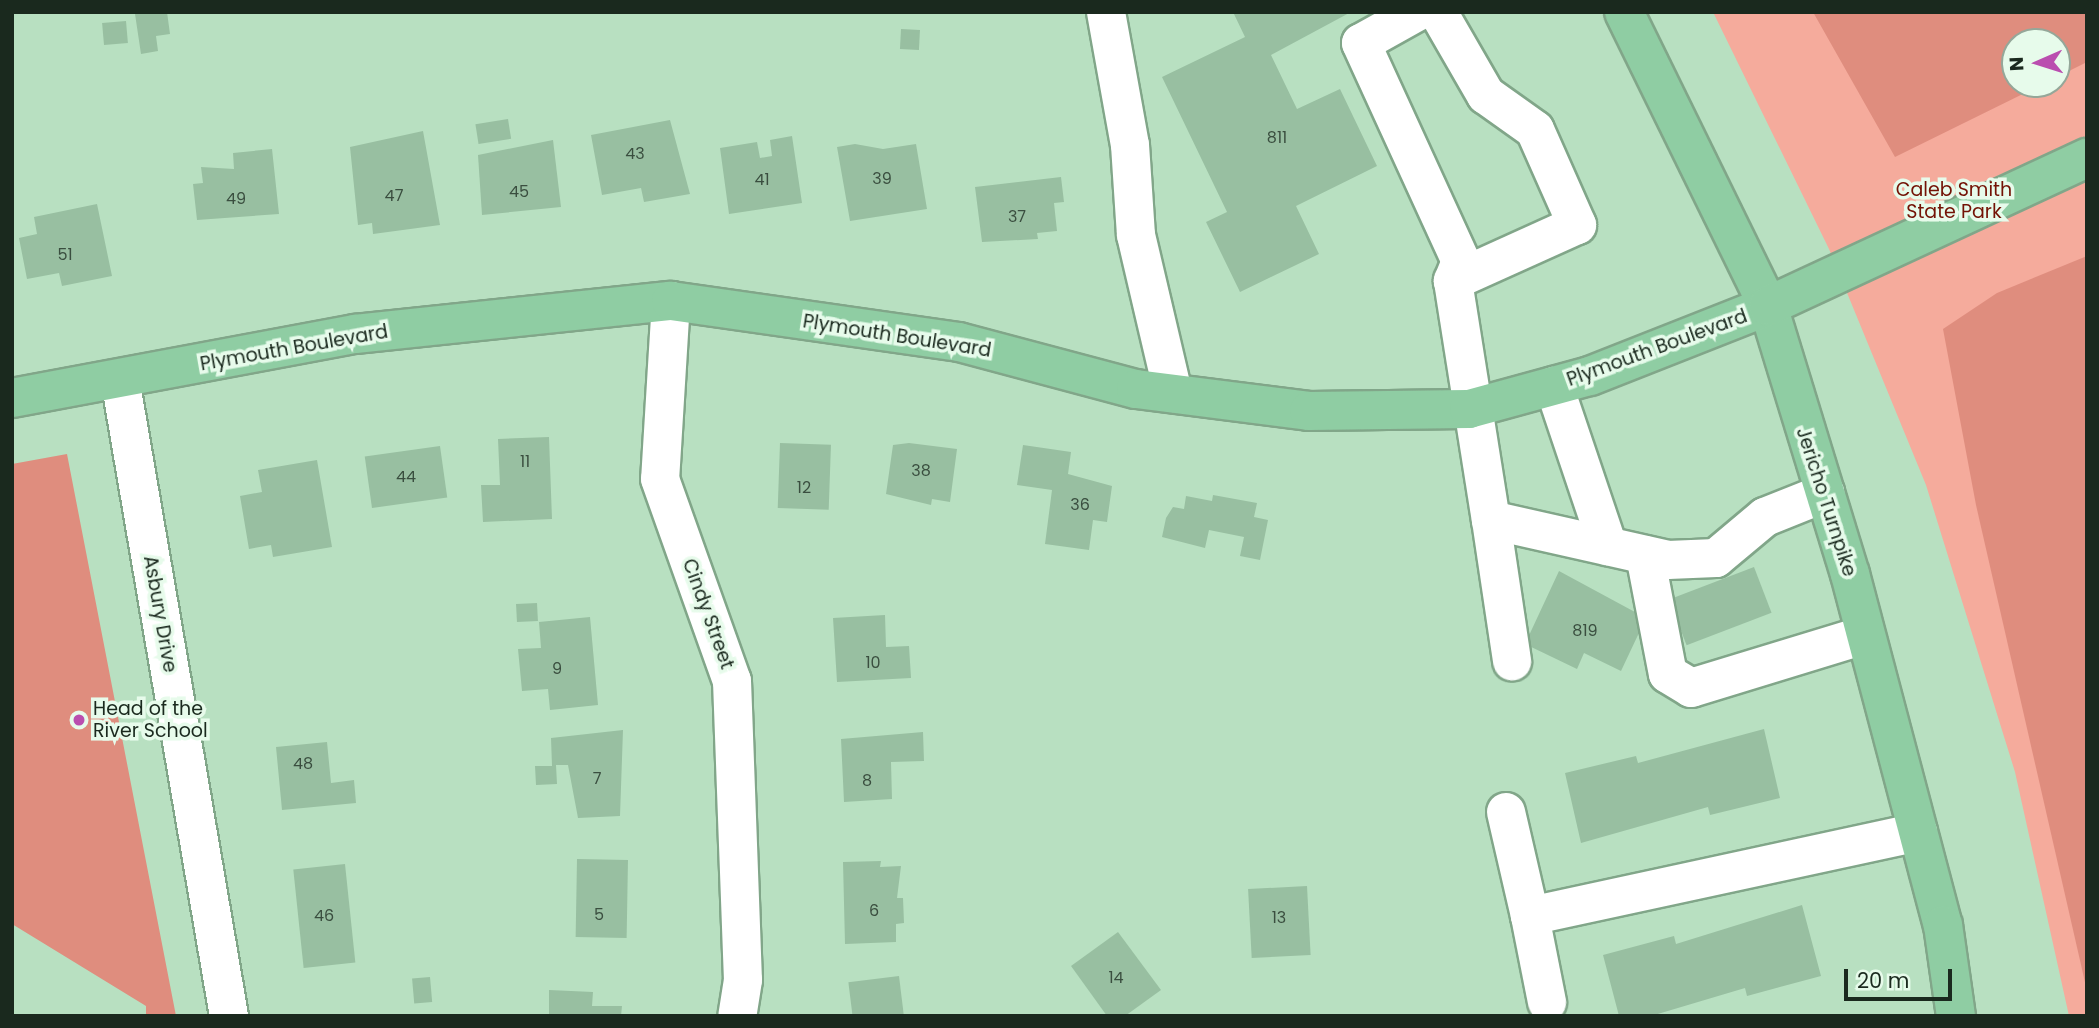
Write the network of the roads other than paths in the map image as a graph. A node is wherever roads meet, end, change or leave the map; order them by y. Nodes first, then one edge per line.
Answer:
1 (1105, 12) edge
2 (1417, 12) edge
3 (1438, 12) edge
4 (1624, 12) edge
5 (2087, 158) edge
6 (1453, 281) junction
7 (671, 301) junction
8 (1768, 306) junction
9 (120, 379) junction
10 (1554, 386) junction
11 (1173, 393) junction
12 (12, 398) edge
13 (1469, 409) junction
14 (1825, 493) junction
15 (1491, 520) junction
16 (1608, 547) junction
17 (1645, 555) junction
18 (1864, 635) junction
19 (1512, 661) dead end
20 (1506, 812) dead end
21 (1917, 832) junction
22 (1530, 916) junction
23 (1548, 1002) dead end
24 (229, 1016) edge
25 (737, 1016) edge
26 (1956, 1016) edge

1 - 11 street
2 - 6 street
3 - 6 street
4 - 8 main road, Jericho Turnpike
5 - 8 main road, Plymouth Boulevard
6 - 13 street
7 - 9 main road, Plymouth Boulevard
7 - 11 main road, Plymouth Boulevard
7 - 25 street, Cindy Street
8 - 10 main road, Plymouth Boulevard
8 - 14 main road, Jericho Turnpike
9 - 12 main road, Plymouth Boulevard
9 - 24 street, Asbury Drive
10 - 13 main road, Plymouth Boulevard
10 - 16 street
11 - 13 main road, Plymouth Boulevard
13 - 15 street
14 - 17 street
14 - 18 main road, Jericho Turnpike
15 - 16 street
15 - 19 street
16 - 17 street
17 - 18 street
18 - 21 main road, Jericho Turnpike
20 - 22 street
21 - 22 street
21 - 26 main road, Jericho Turnpike
22 - 23 street

